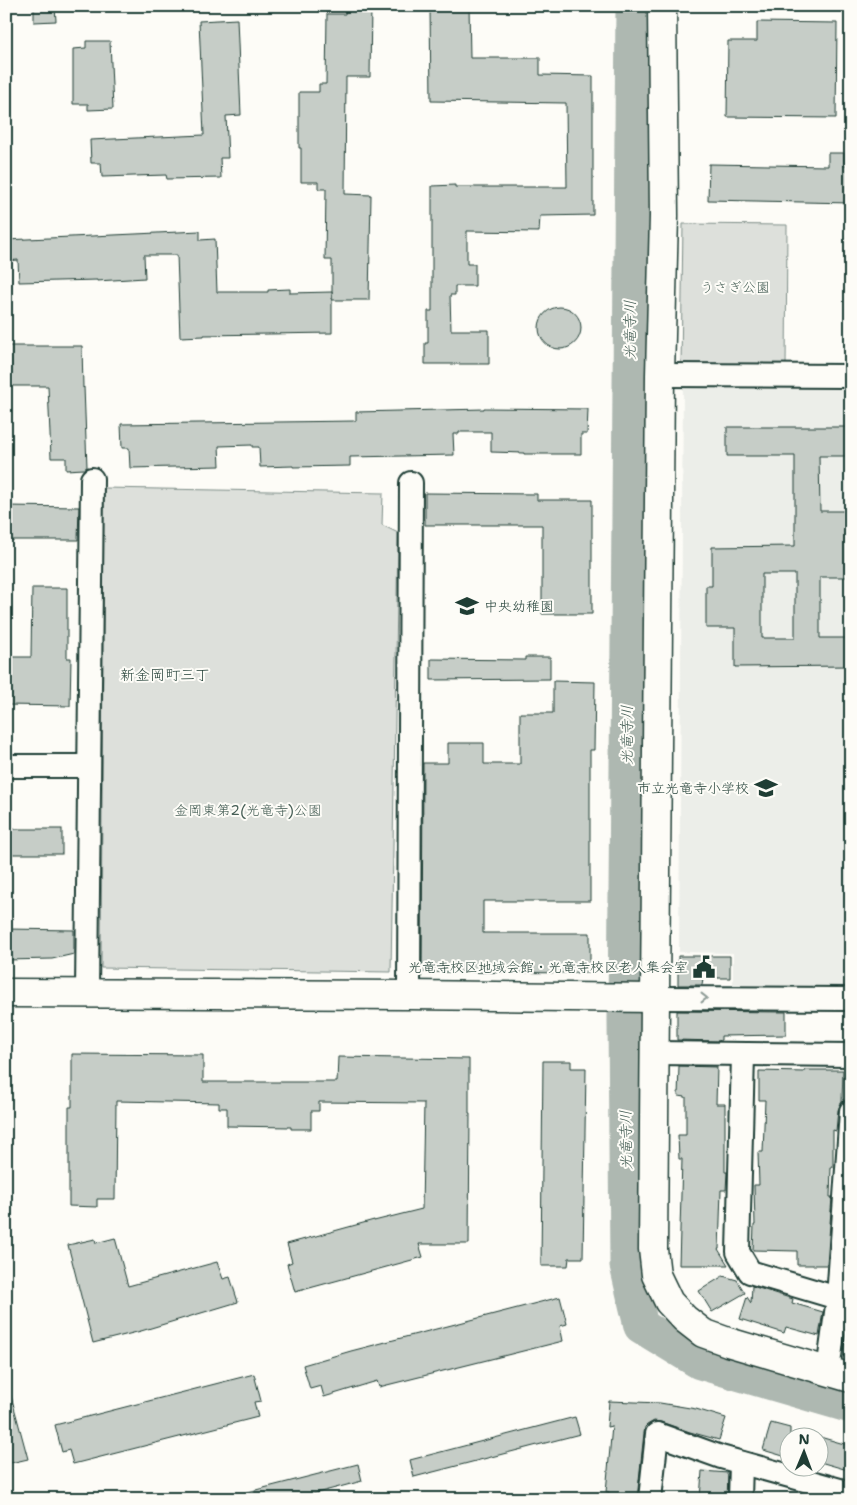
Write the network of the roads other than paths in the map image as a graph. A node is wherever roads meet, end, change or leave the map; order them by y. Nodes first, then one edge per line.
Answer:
1 (662, 6) edge
2 (660, 375) junction
3 (851, 376) edge
4 (92, 479) dead end
5 (411, 483) dead end
6 (6, 766) edge
7 (89, 766) junction
8 (6, 993) edge
9 (87, 993) junction
10 (409, 994) junction
11 (634, 998) junction
12 (851, 999) edge
13 (655, 1053) junction
14 (743, 1054) junction
15 (851, 1056) edge
16 (851, 1111) edge
17 (845, 1300) edge
18 (839, 1374) edge
19 (741, 1463) junction
20 (843, 1494) edge
21 (650, 1499) edge
22 (740, 1499) edge

1 - 2 street
2 - 3 street
2 - 11 street
4 - 7 street
5 - 10 street
6 - 7 street
7 - 9 street
8 - 9 street
9 - 10 street
10 - 11 street
11 -> 12 street
11 - 13 street
13 - 14 street
13 - 18 street
14 - 15 street
14 - 17 street
16 - 17 street
17 - 18 street
19 - 20 street
19 - 21 street
19 - 22 street

